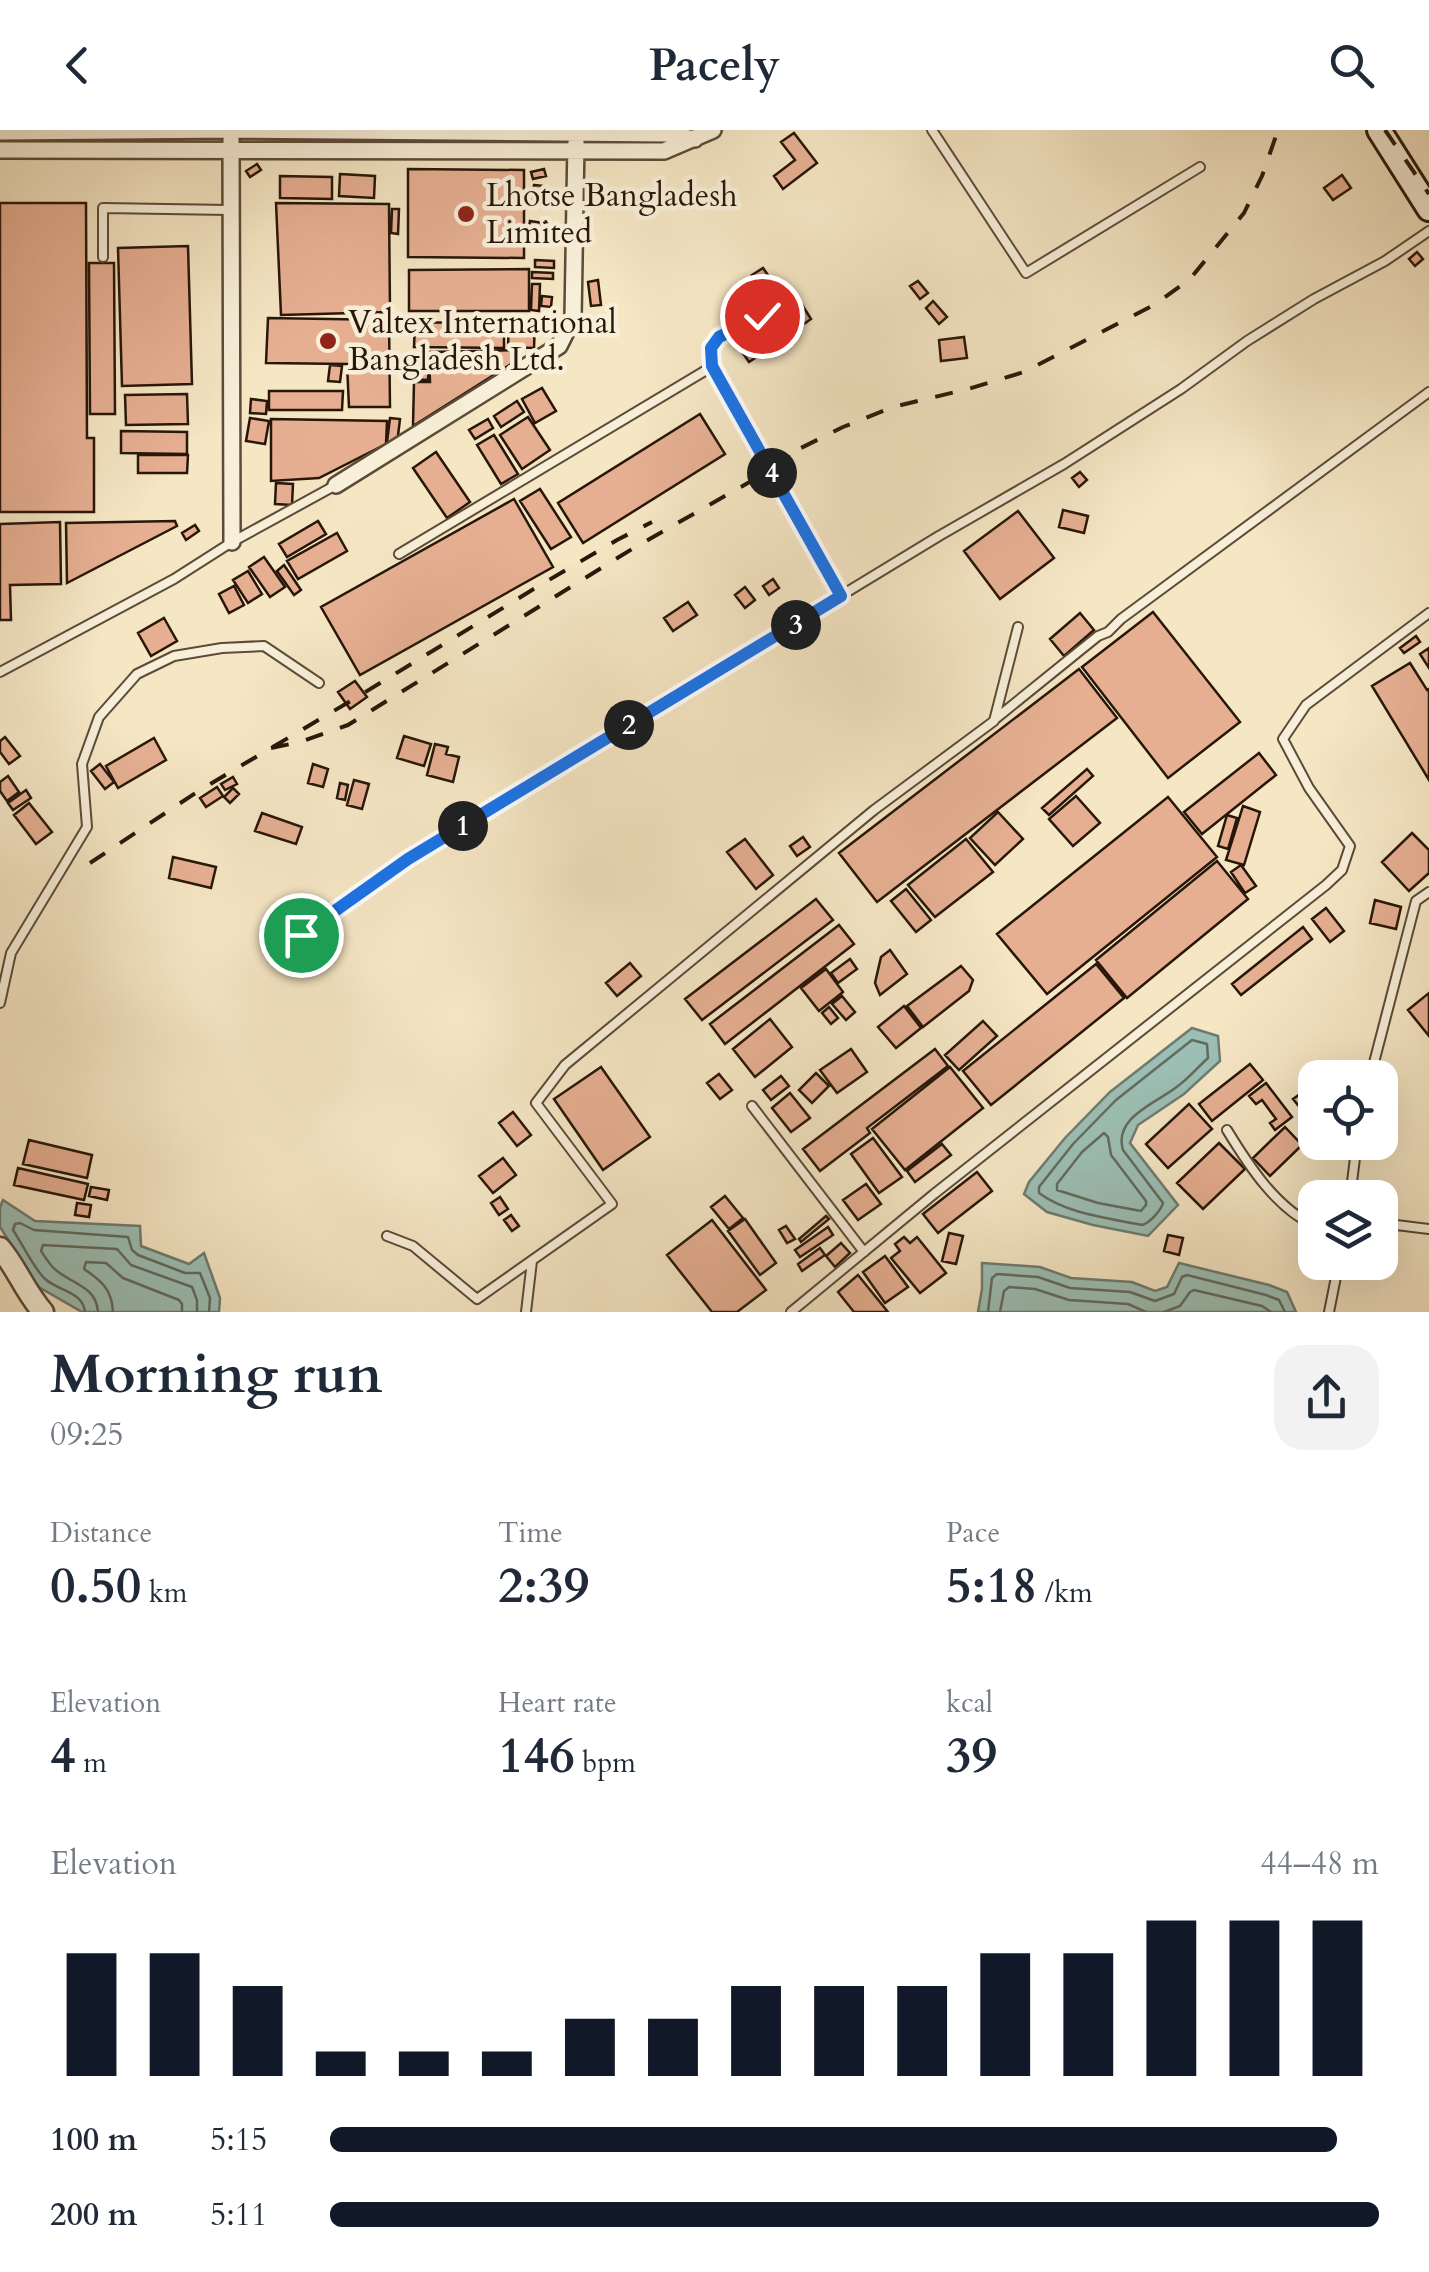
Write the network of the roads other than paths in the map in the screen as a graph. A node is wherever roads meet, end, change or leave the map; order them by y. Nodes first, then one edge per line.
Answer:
1 (231, 130) edge
2 (713, 130) edge
3 (932, 130) edge
4 (1379, 130) edge
5 (0, 132) edge
6 (576, 133) junction
7 (696, 139) junction
8 (0, 150) edge
9 (230, 150) junction
10 (576, 152) junction
11 (1200, 168) dead end
12 (1429, 209) edge
13 (230, 210) junction
14 (1429, 231) edge
15 (103, 257) dead end
16 (762, 316) dead end
17 (712, 366) junction
18 (1429, 392) edge
19 (336, 486) joint
20 (232, 542) junction
21 (399, 554) dead end
22 (841, 596) junction
23 (1429, 613) edge
24 (1018, 628) dead end
25 (0, 672) edge
26 (319, 683) dead end
27 (994, 721) junction
28 (1429, 892) edge
29 (301, 935) dead end
30 (0, 1003) edge
31 (1375, 1060) edge
32 (752, 1106) dead end
33 (1227, 1130) dead end
34 (1298, 1215) edge
35 (1398, 1225) edge
36 (1429, 1229) edge
37 (387, 1236) dead end
38 (0, 1248) edge
39 (864, 1252) junction
40 (532, 1261) junction
41 (1335, 1280) edge
42 (43, 1312) edge
43 (526, 1312) edge
44 (791, 1312) edge
45 (1329, 1312) edge

1 - 5 street
1 - 6 street
1 - 9 street
2 - 7 street
3 - 11 lane
4 - 12 main road
6 - 7 street
6 - 10 street
7 - 10 street
8 - 9 street
9 - 10 street
9 - 13 street
10 - 19 street
13 - 15 lane
13 - 20 street
14 - 22 lane
16 - 17 lane
17 - 21 lane
17 - 22 lane
18 - 27 lane
19 - 20 lane
20 - 25 lane
22 - 29 lane
23 - 39 lane
24 - 27 lane
26 - 30 lane
27 - 40 lane
28 - 31 lane
32 - 39 lane
33 - 34 lane
35 - 36 lane
37 - 40 lane
38 - 42 street
39 - 44 lane
40 - 43 lane
41 - 45 lane

